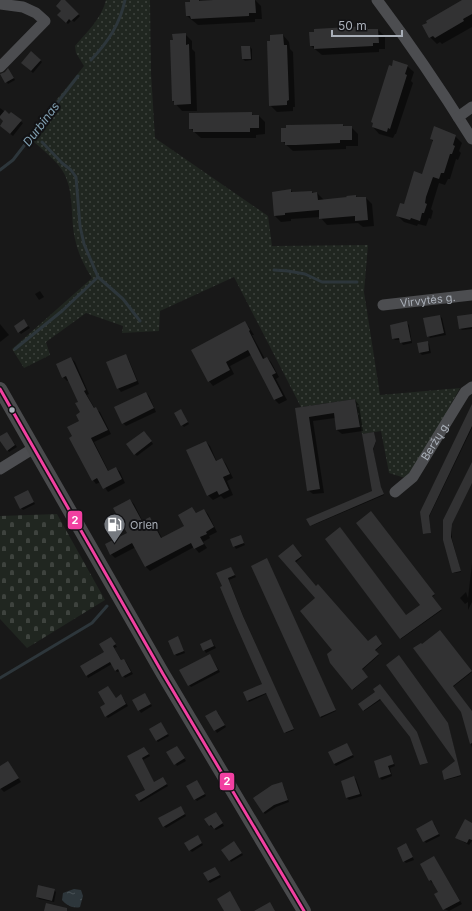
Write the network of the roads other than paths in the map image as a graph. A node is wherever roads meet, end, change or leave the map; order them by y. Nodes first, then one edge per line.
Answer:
1 (377, 0) edge
2 (0, 4) edge
3 (0, 67) edge
4 (472, 108) edge
5 (458, 117) junction
6 (472, 139) edge
7 (472, 295) edge
8 (383, 305) dead end
9 (472, 387) edge
10 (0, 389) edge
11 (34, 448) junction
12 (0, 469) edge
13 (395, 492) dead end
14 (304, 911) edge

1 - 5 street
2 - 3 street
4 - 5 street
5 - 6 street
7 - 8 street, Virvytės g.
9 - 13 street, Beržų g.
10 - 11 main road
11 - 12 street
11 - 14 main road

